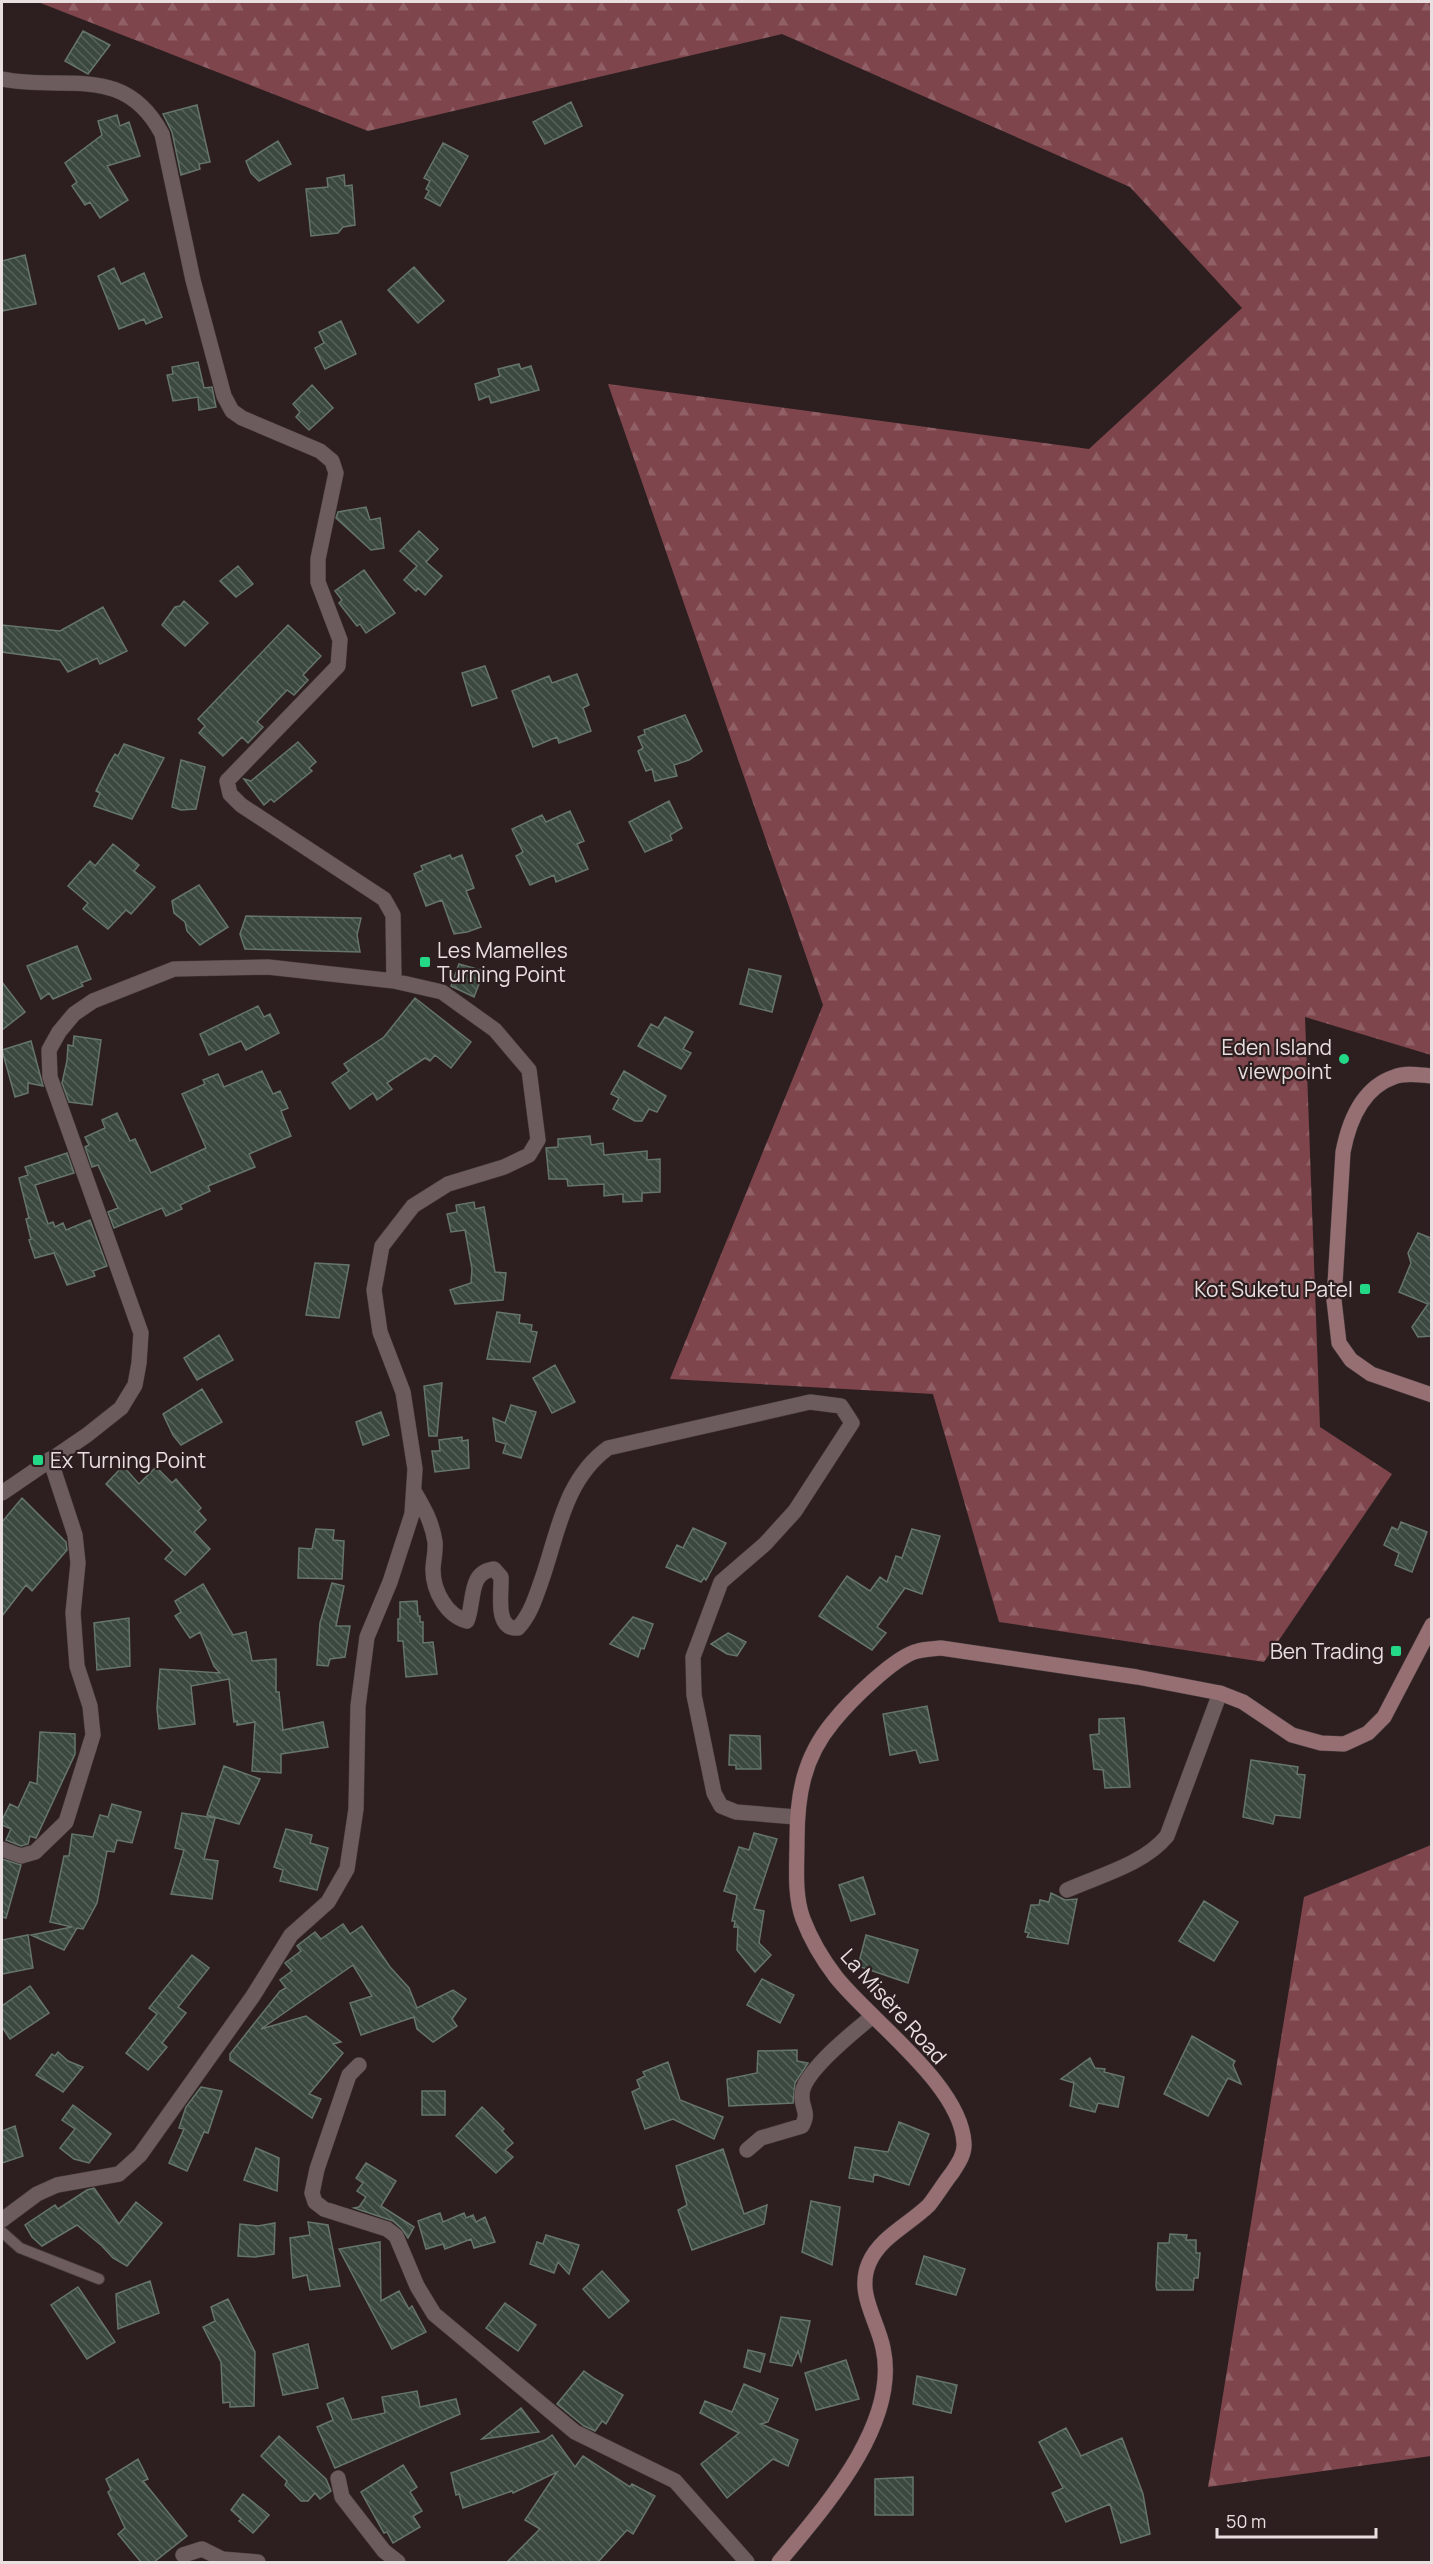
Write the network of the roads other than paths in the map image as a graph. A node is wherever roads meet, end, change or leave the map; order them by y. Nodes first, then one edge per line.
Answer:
1 (2, 79) edge
2 (394, 981) junction
3 (1431, 1076) edge
4 (1431, 1395) edge
5 (50, 1459) junction
6 (414, 1491) junction
7 (2, 1493) edge
8 (1431, 1625) edge
9 (1220, 1693) junction
10 (796, 1817) junction
11 (2, 1849) edge
12 (1067, 1890) dead end
13 (873, 2016) junction
14 (359, 2065) dead end
15 (747, 2150) dead end
16 (2, 2220) edge
17 (2, 2232) edge
18 (99, 2279) dead end
19 (338, 2478) dead end
20 (183, 2555) dead end
21 (258, 2562) edge
22 (398, 2562) edge
23 (747, 2562) edge
24 (779, 2562) edge

1 - 2 street
2 - 5 street
2 - 6 street
3 - 4 main road
5 - 7 street
5 - 11 street
6 - 10 street
6 - 16 street
8 - 9 main road, La Misère Road
9 - 10 main road, La Misère Road
9 - 12 street
10 - 13 main road, La Misère Road
13 - 15 street
13 - 24 main road, La Misère Road
14 - 23 street
17 - 18 lane
19 - 22 street
20 - 21 street

